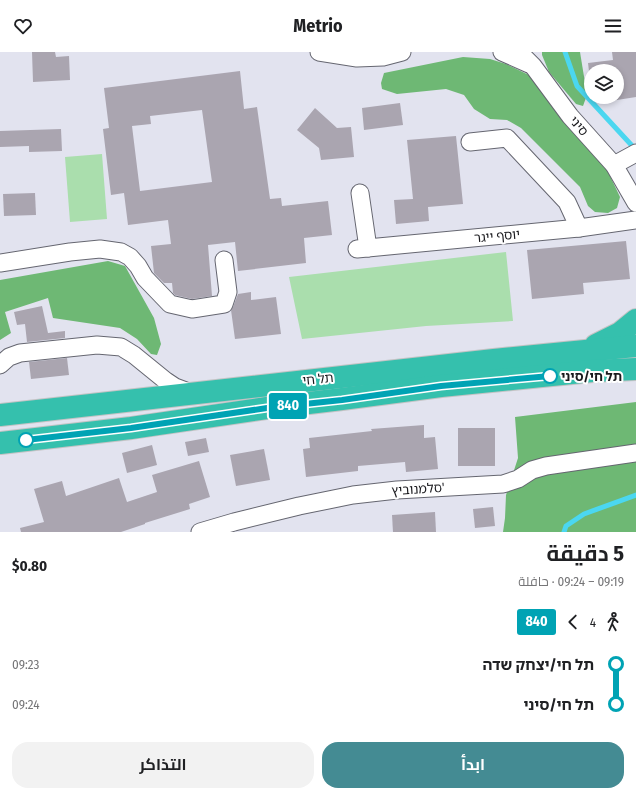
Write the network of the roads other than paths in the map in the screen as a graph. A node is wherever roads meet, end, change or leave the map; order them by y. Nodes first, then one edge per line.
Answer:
1 (320, 52) edge
2 (402, 52) edge
3 (502, 52) edge
4 (519, 52) edge
5 (532, 59) edge
6 (470, 142) dead end
7 (636, 154) edge
8 (614, 165) junction
9 (360, 193) dead end
10 (636, 203) edge
11 (636, 220) edge
12 (579, 228) junction
13 (224, 260) dead end
14 (0, 263) edge
15 (636, 320) edge
16 (636, 346) edge
17 (584, 351) junction
18 (0, 365) edge
19 (636, 369) edge
20 (191, 393) junction
21 (0, 415) edge
22 (0, 443) edge
23 (636, 453) edge
24 (200, 532) edge

1 - 2 street
3 - 5 street
4 - 5 street, סיני
5 - 8 street, סיני
6 - 12 street
7 - 8 street
8 - 10 street, סיני
9 - 12 street, יוסף ייגר
11 - 12 street, יוסף ייגר
13 - 14 street
15 - 17 highway
16 - 17 highway, תל חי
17 - 20 highway, תל חי
18 - 20 street
19 - 22 highway, תל חי
20 - 21 highway, תל חי
23 - 24 street, סלמנוביץ'

